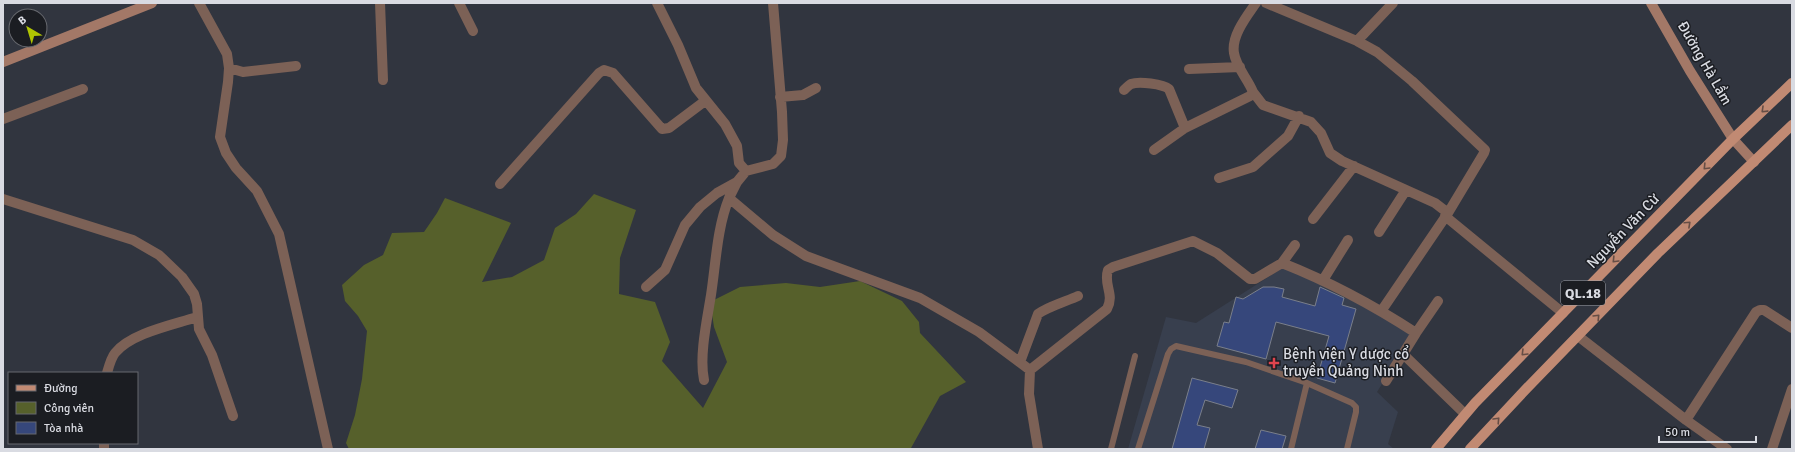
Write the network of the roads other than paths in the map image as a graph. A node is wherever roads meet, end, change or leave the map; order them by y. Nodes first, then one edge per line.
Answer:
1 (152, 3) edge
2 (199, 3) edge
3 (380, 3) edge
4 (459, 3) edge
5 (657, 3) edge
6 (773, 3) edge
7 (1256, 3) edge
8 (1266, 3) edge
9 (1393, 3) edge
10 (1651, 3) edge
11 (473, 31) dead end
12 (1357, 41) junction
13 (3, 62) edge
14 (296, 66) dead end
15 (1240, 67) junction
16 (229, 68) junction
17 (1189, 69) dead end
18 (383, 80) dead end
19 (1792, 83) edge
20 (816, 88) dead end
21 (83, 89) dead end
22 (1124, 90) dead end
23 (1253, 92) junction
24 (780, 97) junction
25 (705, 101) junction
26 (1299, 116) junction
27 (3, 119) edge
28 (1792, 125) edge
29 (1185, 128) junction
30 (1733, 139) junction
31 (1154, 150) dead end
32 (1754, 162) junction
33 (1354, 166) junction
34 (746, 171) junction
35 (1219, 178) dead end
36 (737, 182) junction
37 (500, 184) dead end
38 (1406, 190) junction
39 (729, 198) junction
40 (3, 199) edge
41 (1446, 214) junction
42 (1313, 219) dead end
43 (1379, 232) dead end
44 (1348, 240) dead end
45 (1295, 245) dead end
46 (1282, 263) junction
47 (1323, 280) junction
48 (646, 287) dead end
49 (1078, 296) dead end
50 (1438, 301) dead end
51 (1382, 310) junction
52 (1563, 313) junction
53 (197, 317) junction
54 (1791, 325) edge
55 (1416, 333) junction
56 (1578, 336) junction
57 (1403, 354) junction
58 (1136, 356) dead end
59 (1020, 362) junction
60 (1030, 370) junction
61 (107, 372) edge
62 (704, 380) dead end
63 (1386, 381) dead end
64 (1307, 383) junction
65 (1792, 389) edge
66 (1465, 414) junction
67 (233, 416) dead end
68 (1686, 420) junction
69 (328, 449) edge
70 (1038, 449) edge
71 (1111, 449) edge
72 (1138, 449) edge
73 (1291, 449) edge
74 (1347, 449) edge
75 (1436, 449) edge
76 (1470, 449) edge
77 (1727, 449) edge
78 (1772, 449) edge

1 - 13 main road
2 - 16 street
3 - 18 street
4 - 11 street
5 - 25 street
6 - 24 street
7 - 15 street
8 - 12 street
9 - 12 street
10 - 30 main road, Đường Hà Lầm
12 - 41 street
14 - 16 street
15 - 17 street
15 - 23 street
16 - 69 street
19 -> 30 main road, QL.18
20 - 24 street
21 - 27 street
22 - 29 street
23 - 26 street
23 - 29 street
24 - 34 street
25 - 34 street
25 - 37 street
26 - 33 street
26 - 35 street
28 - 32 main road, QL.18
29 - 31 street
30 - 32 main road, Đường Hà Lầm
30 -> 52 main road, Nguyễn Văn Cừ / QL.18
56 -> 32 main road, QL.18
33 - 38 street
33 - 42 street
34 - 36 street
36 - 39 street
36 - 48 street
38 - 41 street
38 - 43 street
39 - 59 street
39 - 62 street
40 - 53 street
41 - 51 street
41 - 52 street
44 - 47 street
45 - 46 street
46 - 47 street
46 - 60 street
47 - 51 street
49 - 59 street
50 - 55 street
51 - 55 street
52 -> 66 main road, Nguyễn Văn Cừ / QL.18
53 - 61 street
53 - 67 street
54 - 68 street
55 - 57 street
56 - 68 street
76 -> 56 main road, QL.18
57 - 63 street
57 - 66 street
58 - 71 lane
59 - 60 street
60 - 70 street
64 - 72 lane
64 - 73 lane
64 - 74 lane
65 - 78 street
66 - 75 main road, Nguyễn Văn Cừ / QL.18
68 - 77 street

